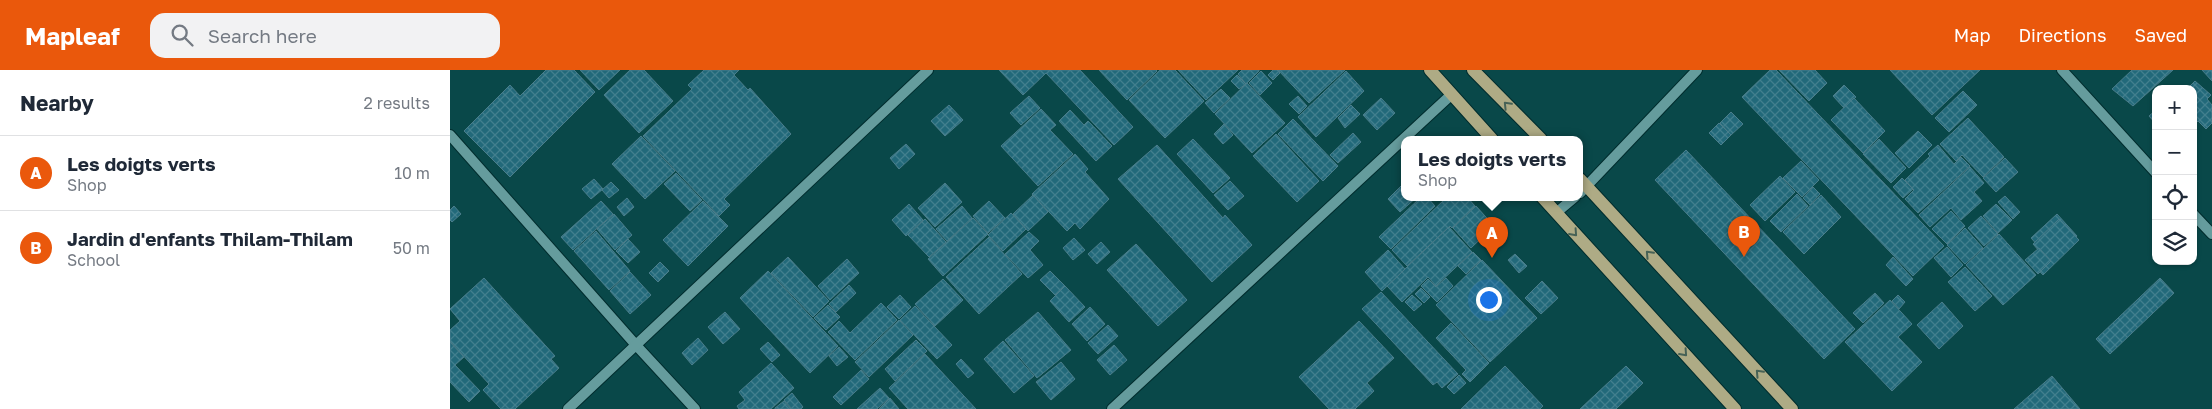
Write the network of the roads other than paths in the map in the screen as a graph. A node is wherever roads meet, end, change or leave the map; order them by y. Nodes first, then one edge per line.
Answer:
1 (928, 70) edge
2 (1430, 70) edge
3 (1473, 70) edge
4 (1698, 70) edge
5 (2062, 70) edge
6 (1452, 94) junction
7 (450, 136) edge
8 (1407, 136) edge
9 (1489, 136) edge
10 (1538, 136) edge
11 (1401, 141) edge
12 (2152, 169) edge
13 (1583, 185) edge
14 (1583, 187) edge
15 (1546, 201) edge
16 (1570, 201) edge
17 (1556, 213) junction
18 (2197, 218) edge
19 (2212, 234) edge
20 (635, 344) junction
21 (568, 409) edge
22 (696, 409) edge
23 (1112, 409) edge
24 (1736, 409) edge
25 (1792, 409) edge

1 - 20 street
2 - 6 main road
10 -> 3 main road
4 - 13 street
5 - 12 street
6 - 8 street
6 - 9 main road
7 - 20 street
11 - 23 street
25 -> 14 main road
15 - 17 main road
16 - 17 street
17 -> 24 main road
18 - 19 street
20 - 21 street
20 - 22 street

